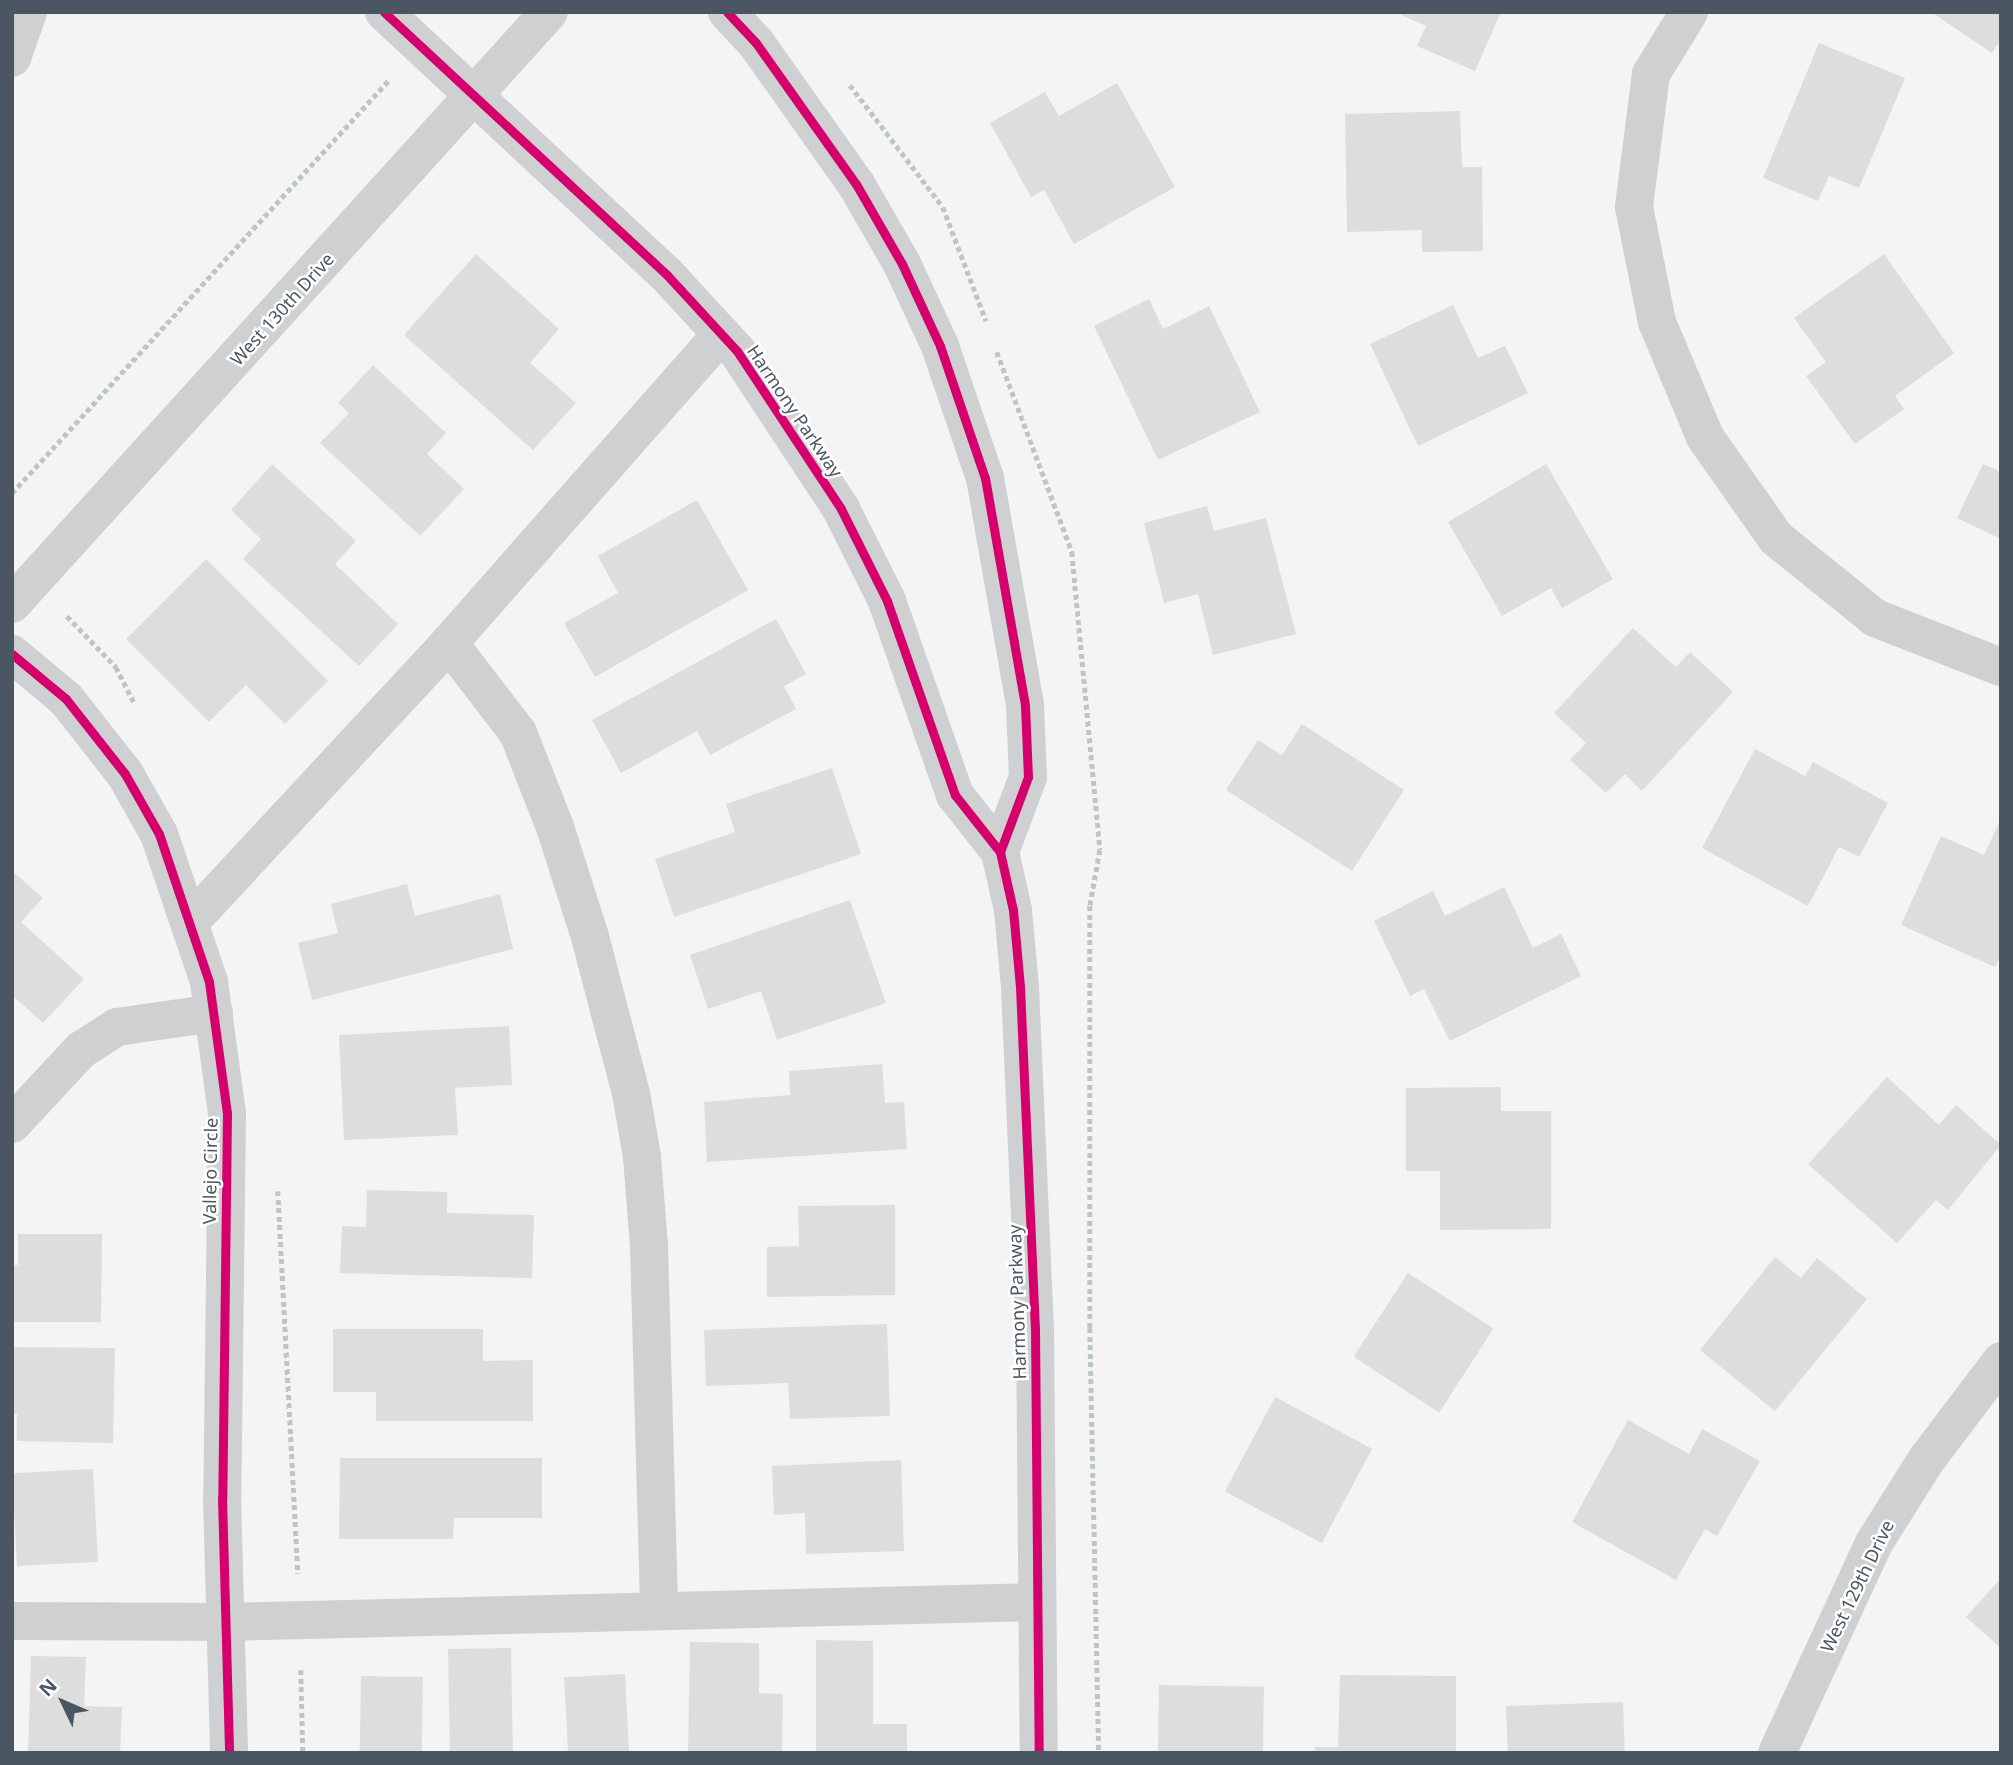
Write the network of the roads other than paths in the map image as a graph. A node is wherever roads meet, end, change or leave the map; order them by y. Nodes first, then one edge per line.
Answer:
1 (28, 12) edge
2 (384, 12) edge
3 (549, 12) edge
4 (727, 12) edge
5 (1689, 12) edge
6 (12, 58) edge
7 (478, 96) junction
8 (721, 334) junction
9 (12, 604) edge
10 (449, 643) junction
11 (12, 654) edge
12 (2001, 667) edge
13 (1000, 852) junction
14 (190, 922) junction
15 (214, 1013) junction
16 (12, 1124) edge
17 (2001, 1360) edge
18 (1037, 1602) junction
19 (659, 1611) junction
20 (12, 1622) edge
21 (225, 1622) junction
22 (229, 1753) edge
23 (1039, 1753) edge
24 (1777, 1753) edge

1 - 6 street
2 - 7 street, Harmony Parkway
3 - 7 street, West 130th Drive
4 - 13 street
5 - 12 street
7 - 8 street, Harmony Parkway
7 - 9 street, West 130th Drive
8 - 10 street
8 - 13 street, Harmony Parkway
10 - 14 street
10 - 19 street
11 - 14 street, Vallejo Circle
13 - 18 street, Harmony Parkway
14 - 15 street, Vallejo Circle
15 - 16 street
15 - 21 street, Vallejo Circle
17 - 24 street, West 129th Drive
18 - 19 street
18 - 23 street, Harmony Parkway
19 - 21 street
20 - 21 street
21 - 22 street, Vallejo Circle

